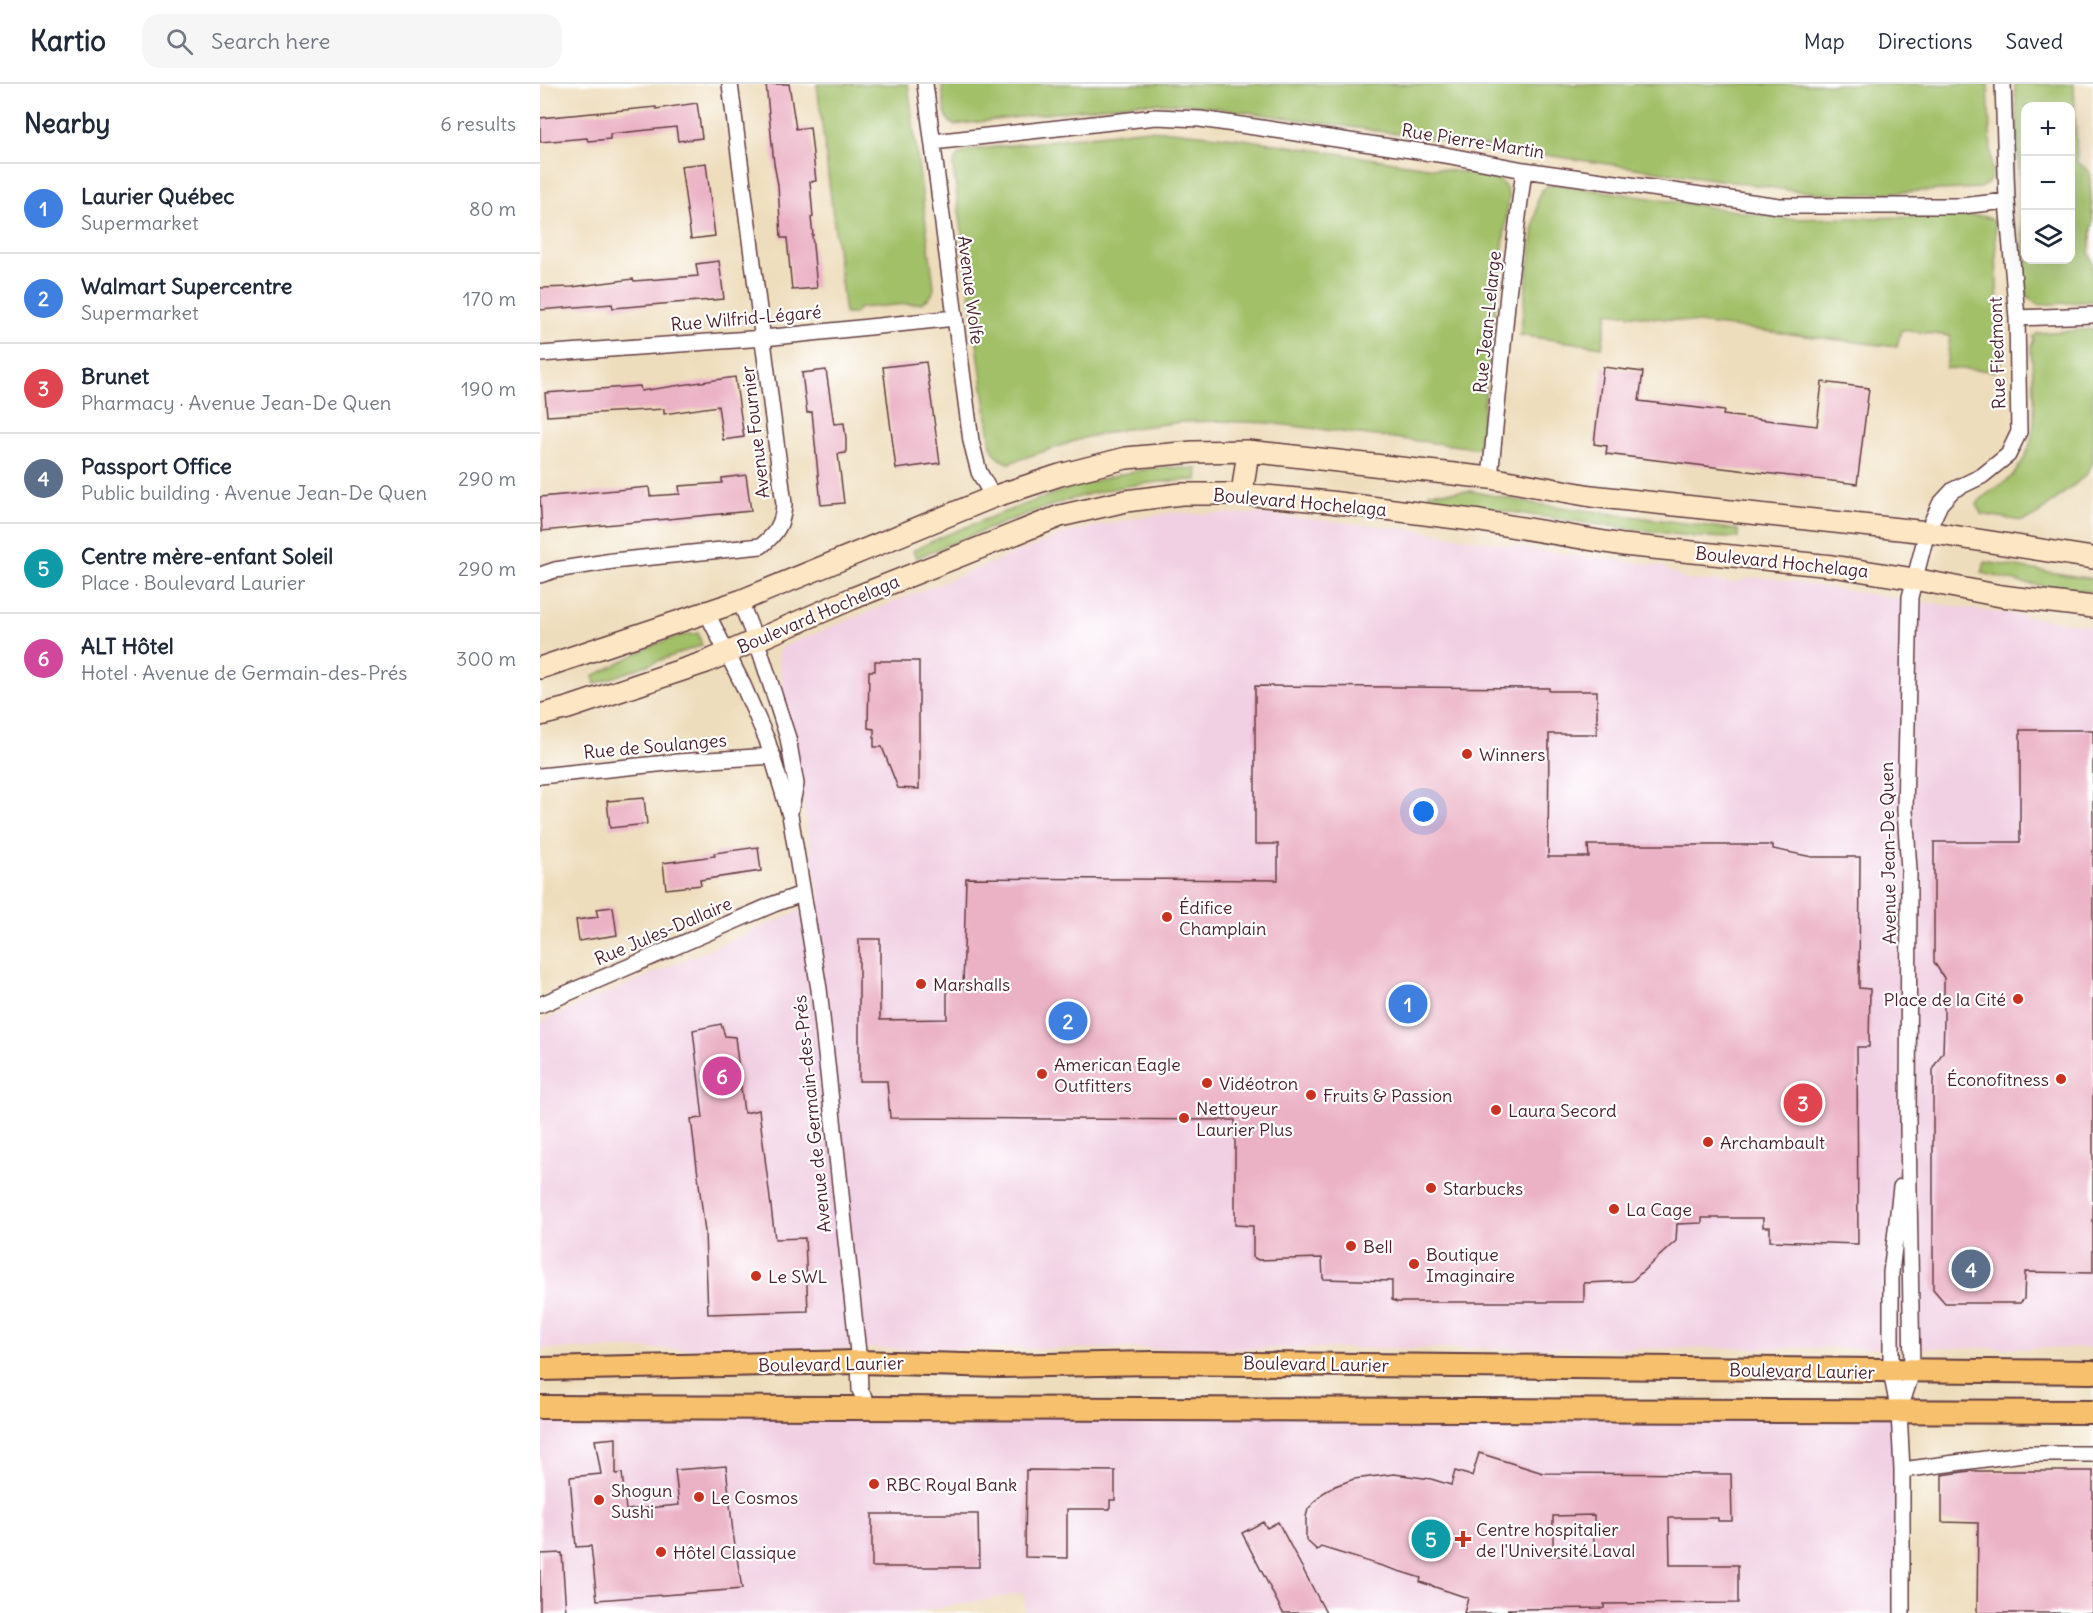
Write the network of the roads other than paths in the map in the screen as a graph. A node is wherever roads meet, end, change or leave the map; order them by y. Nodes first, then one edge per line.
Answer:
1 (730, 84) edge
2 (925, 84) edge
3 (2003, 84) edge
4 (933, 142) junction
5 (1524, 170) junction
6 (2007, 201) junction
7 (2093, 315) edge
8 (955, 318) junction
9 (2017, 318) junction
10 (764, 338) junction
11 (540, 354) edge
12 (1248, 451) junction
13 (1490, 478) junction
14 (1242, 494) junction
15 (993, 497) junction
16 (1927, 531) junction
17 (2093, 558) edge
18 (540, 575) edge
19 (1914, 579) junction
20 (740, 601) junction
21 (2093, 608) edge
22 (707, 613) junction
23 (756, 641) junction
24 (727, 654) junction
25 (540, 668) edge
26 (540, 715) edge
27 (772, 756) junction
28 (540, 776) edge
29 (790, 814) junction
30 (802, 894) junction
31 (540, 1005) edge
32 (1908, 1128) junction
33 (859, 1362) junction
34 (540, 1370) edge
35 (1901, 1372) junction
36 (2093, 1372) edge
37 (540, 1407) edge
38 (870, 1408) junction
39 (1899, 1412) junction
40 (2093, 1412) edge
41 (2093, 1454) edge
42 (1902, 1470) junction
43 (1902, 1613) edge

1 - 10 street, Avenue Fournier
2 - 4 street, Avenue Wolfe
3 - 6 street, Rue Fiedmont
4 - 5 street, Rue Pierre-Martin
4 - 8 street, Avenue Wolfe
5 - 6 street, Rue Pierre-Martin
5 - 13 street, Rue Jean-Lelarge
6 - 9 street, Rue Fiedmont
7 - 9 street
8 - 10 street, Rue Wilfrid-Légaré
8 - 15 street, Avenue Wolfe
9 - 16 street, Rue Fiedmont
10 - 11 street, Rue Wilfrid-Légaré
10 - 18 street, Avenue Fournier
12 - 13 main road
12 - 14 main road
12 - 15 main road
13 - 16 main road
14 - 19 main road, Boulevard Hochelaga
14 - 23 main road, Boulevard Hochelaga
15 - 20 main road
16 - 17 main road
16 - 19 street, Rue Fiedmont
19 - 21 main road, Boulevard Hochelaga
19 - 32 street, Avenue Jean-De Quen
20 - 22 main road
20 - 23 street, Avenue de Germain-des-Prés
22 - 24 street, Avenue de Germain-des-Prés
22 - 25 main road
23 - 24 main road, Boulevard Hochelaga
23 - 29 street, Avenue de Germain-des-Prés
24 - 26 main road, Boulevard Hochelaga
24 - 27 street, Avenue de Germain-des-Prés
27 - 28 street, Rue de Soulanges
27 - 29 street, Avenue de Germain-des-Prés
29 - 30 street, Avenue de Germain-des-Prés
30 - 31 street, Rue Jules-Dallaire
30 - 33 street, Avenue de Germain-des-Prés
32 - 35 street, Avenue Jean-De Quen
32 - 35 street, Avenue Jean-De Quen
33 - 34 main road, Boulevard Laurier
33 - 35 main road, Boulevard Laurier
33 - 38 street, Avenue de Germain-des-Prés
35 - 36 main road, Boulevard Laurier
35 - 39 street, Avenue Jean-De Quen
37 - 38 main road
38 - 39 main road
39 - 40 main road
39 - 42 street, Avenue Jean-De Quen
41 - 42 street
42 - 43 street, Avenue Jean-De Quen

